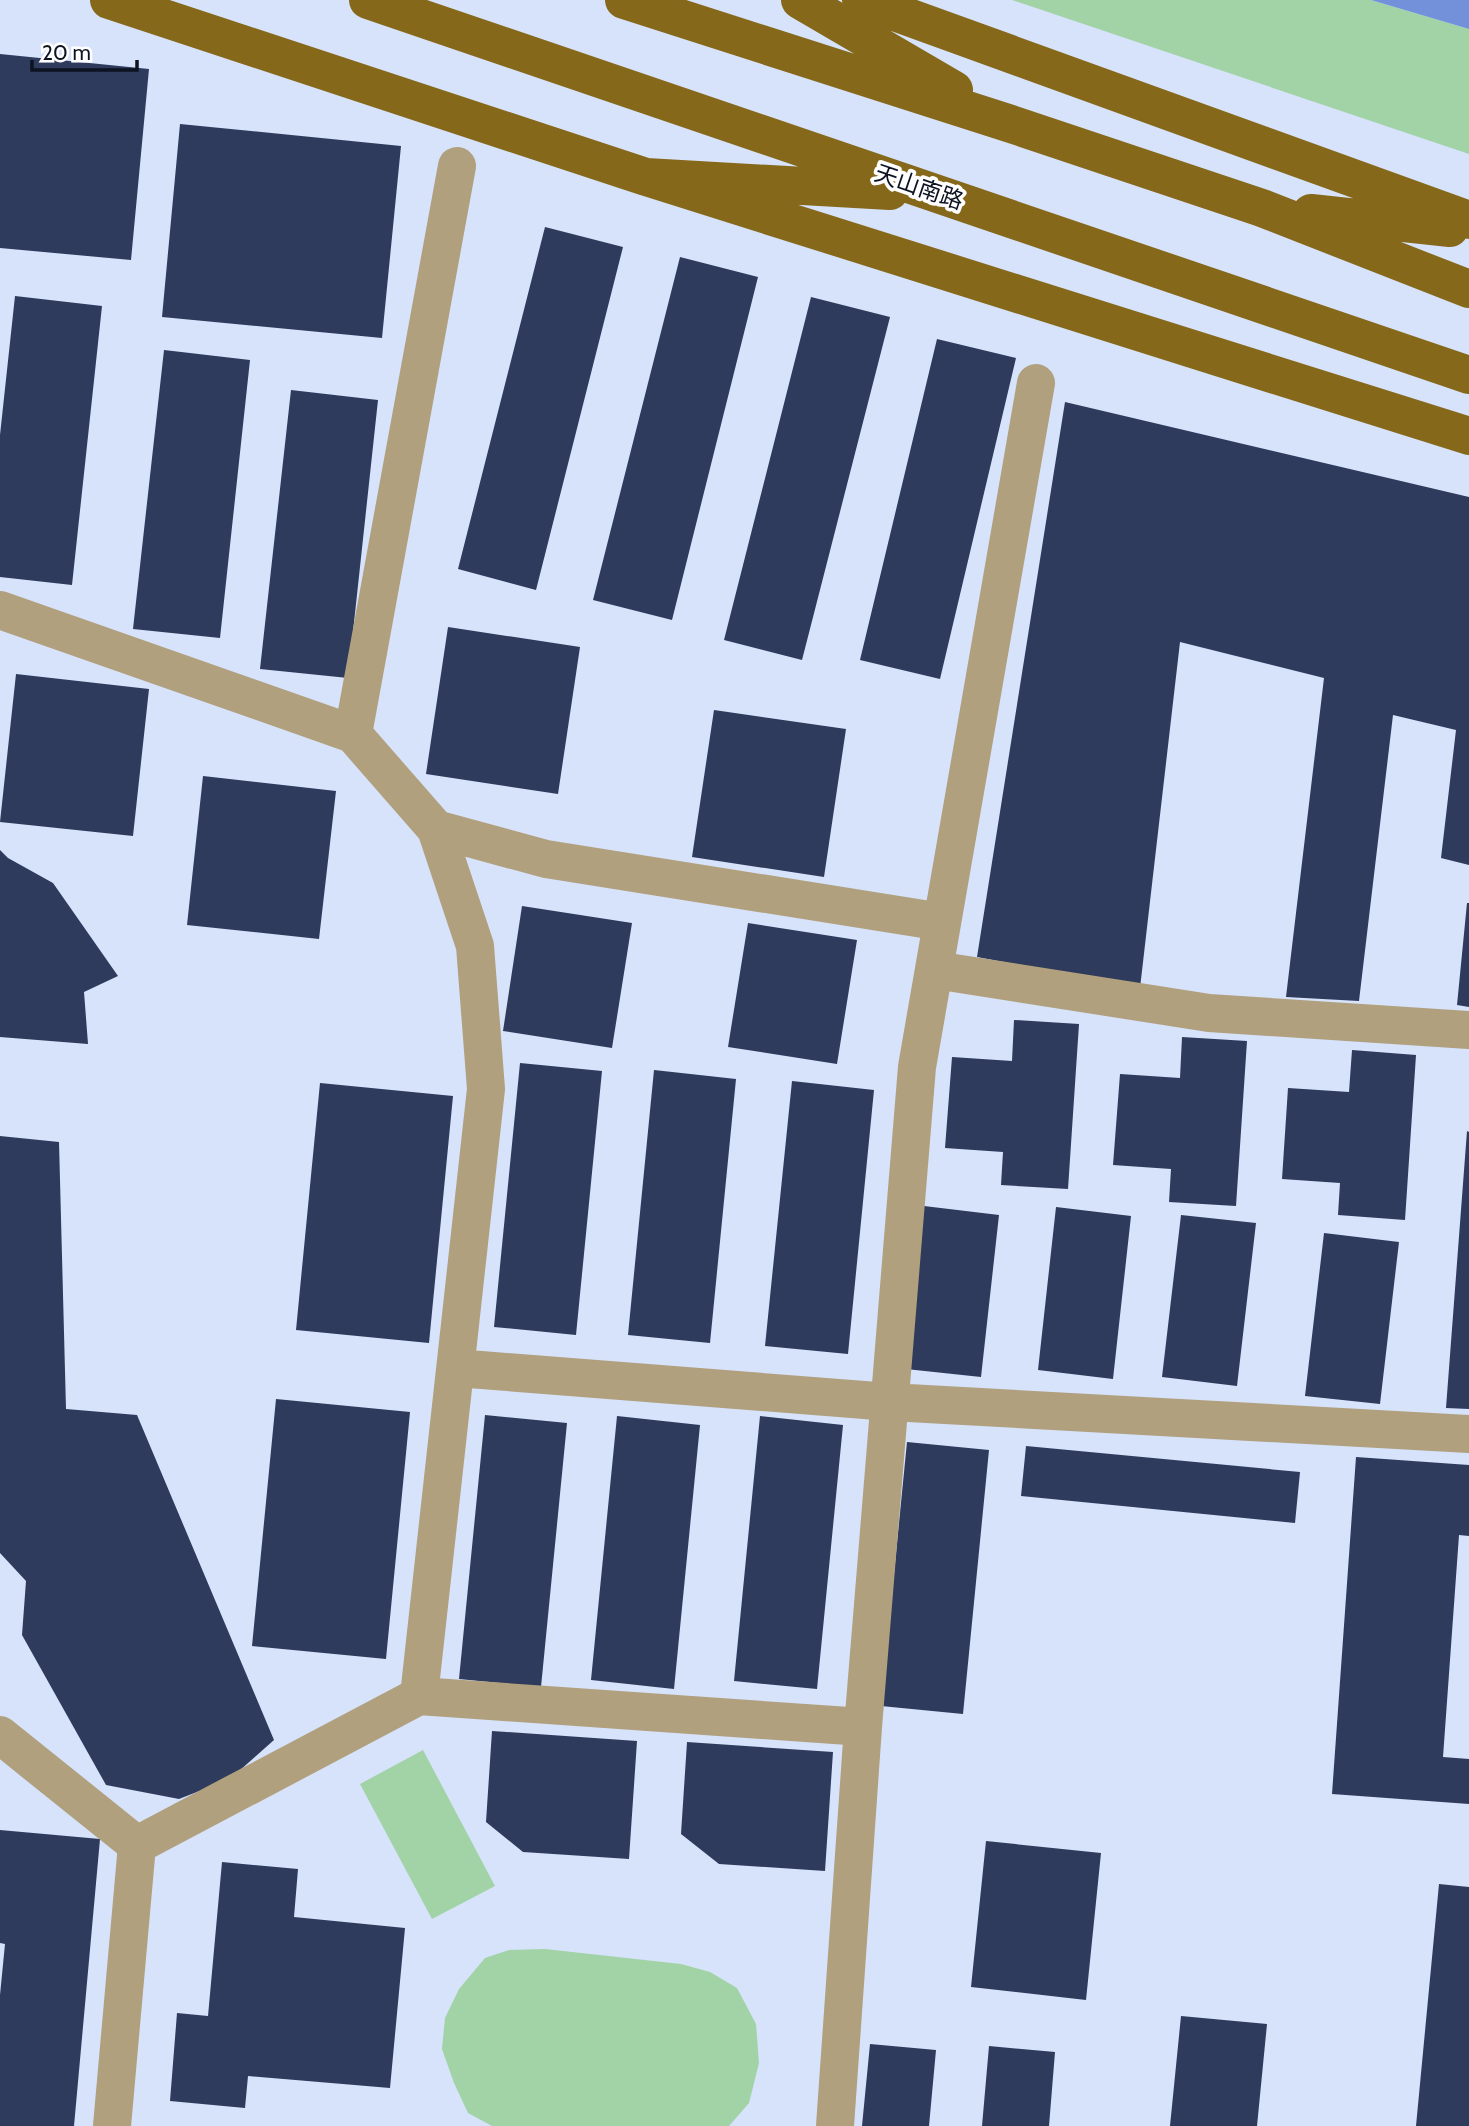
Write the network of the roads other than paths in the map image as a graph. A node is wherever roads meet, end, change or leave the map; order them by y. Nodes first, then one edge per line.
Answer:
1 (109, 0) edge
2 (368, 0) edge
3 (624, 0) edge
4 (800, 0) edge
5 (861, 0) edge
6 (1017, 126) junction
7 (457, 166) dead end
8 (646, 177) junction
9 (938, 194) junction
10 (1262, 208) junction
11 (1469, 220) edge
12 (1469, 230) edge
13 (1469, 289) edge
14 (1467, 375) edge
15 (1037, 383) dead end
16 (1469, 436) edge
17 (0, 610) edge
18 (353, 734) junction
19 (436, 829) junction
20 (942, 922) junction
21 (935, 970) junction
22 (1469, 1030) edge
23 (456, 1368) junction
24 (890, 1402) junction
25 (1469, 1434) edge
26 (419, 1696) junction
27 (863, 1727) junction
28 (0, 1735) edge
29 (137, 1845) junction
30 (112, 2126) edge
31 (835, 2126) edge

1 - 8 main road
2 - 9 main road, 天山南路
3 - 6 main road
4 - 6 main road
5 - 11 main road
6 - 10 main road
7 - 18 street
8 - 9 main road
8 - 16 main road
9 - 14 main road, 天山南路
10 - 12 main road
10 - 13 main road
15 - 20 street
17 - 18 street
18 - 19 street
19 - 20 street
19 - 23 street
20 - 21 street
21 - 22 street
21 - 24 street
23 - 24 street
23 - 26 street
24 - 25 street
24 - 27 street
26 - 27 street
26 - 29 street
27 - 31 street
28 - 29 street
29 - 30 street

